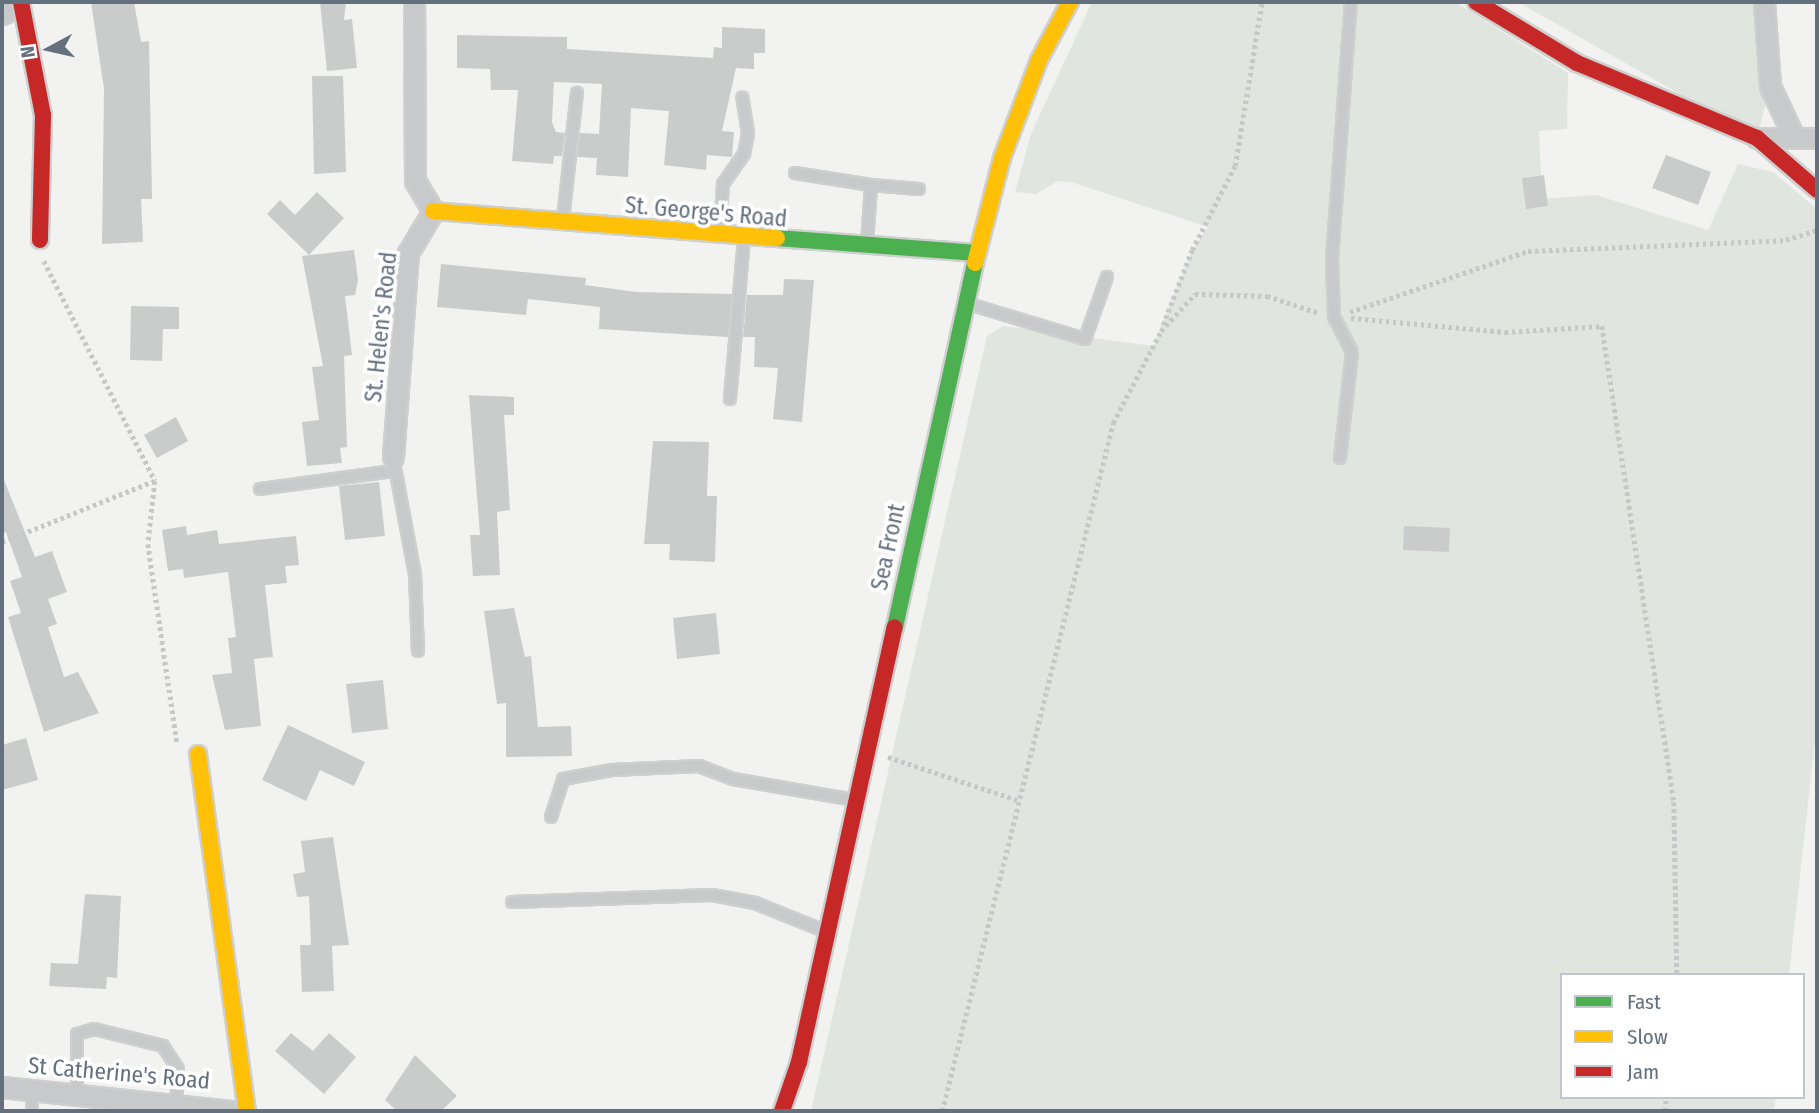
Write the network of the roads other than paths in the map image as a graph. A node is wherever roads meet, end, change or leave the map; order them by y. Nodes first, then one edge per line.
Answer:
1 (414, 2) edge
2 (1070, 2) edge
3 (1351, 2) edge
4 (1476, 2) edge
5 (1764, 2) edge
6 (21, 4) edge
7 (2, 14) edge
8 (577, 93) dead end
9 (742, 97) dead end
10 (1792, 133) junction
11 (1758, 138) junction
12 (1817, 138) edge
13 (795, 173) dead end
14 (871, 185) junction
15 (919, 189) dead end
16 (1817, 190) edge
17 (433, 211) junction
18 (563, 223) junction
19 (719, 236) junction
20 (744, 238) junction
21 (40, 240) road end
22 (866, 248) junction
23 (977, 253) junction
24 (1107, 277) dead end
25 (965, 303) junction
26 (730, 399) dead end
27 (1340, 458) dead end
28 (393, 464) junction
29 (260, 489) dead end
30 (418, 651) dead end
31 (198, 754) dead end
32 (856, 800) junction
33 (551, 817) dead end
34 (512, 902) dead end
35 (827, 932) junction
36 (2, 1087) edge
37 (32, 1090) junction
38 (77, 1094) junction
39 (176, 1102) junction
40 (32, 1111) edge
41 (231, 1111) edge
42 (247, 1111) edge
43 (782, 1111) edge

1 - 17 street
2 - 23 street, Sea Front
3 - 27 lane
4 - 11 street
5 - 10 street
6 - 7 street
6 - 21 street
8 - 18 lane
9 - 19 lane
10 - 11 street
10 - 12 street
11 - 16 street
13 - 14 lane
14 - 15 lane
14 - 22 lane
17 - 18 street, St. George's Road
17 - 28 street, St. Helen's Road
18 - 19 street, St. George's Road
19 - 20 street, St. George's Road
20 - 22 street, St. George's Road
20 - 26 lane
22 - 23 street, St. George's Road
23 - 25 street, Sea Front
24 - 25 lane
25 - 32 street, Sea Front
28 - 29 lane
28 - 30 lane
31 - 42 street
32 - 33 lane
32 - 35 street, Sea Front
34 - 35 lane
35 - 43 street, Sea Front
36 - 37 street, St Catherine's Road
37 - 38 street, St Catherine's Road
37 - 40 lane
38 - 39 street, St Catherine's Road
38 - 39 lane
39 - 41 street, St Catherine's Road

